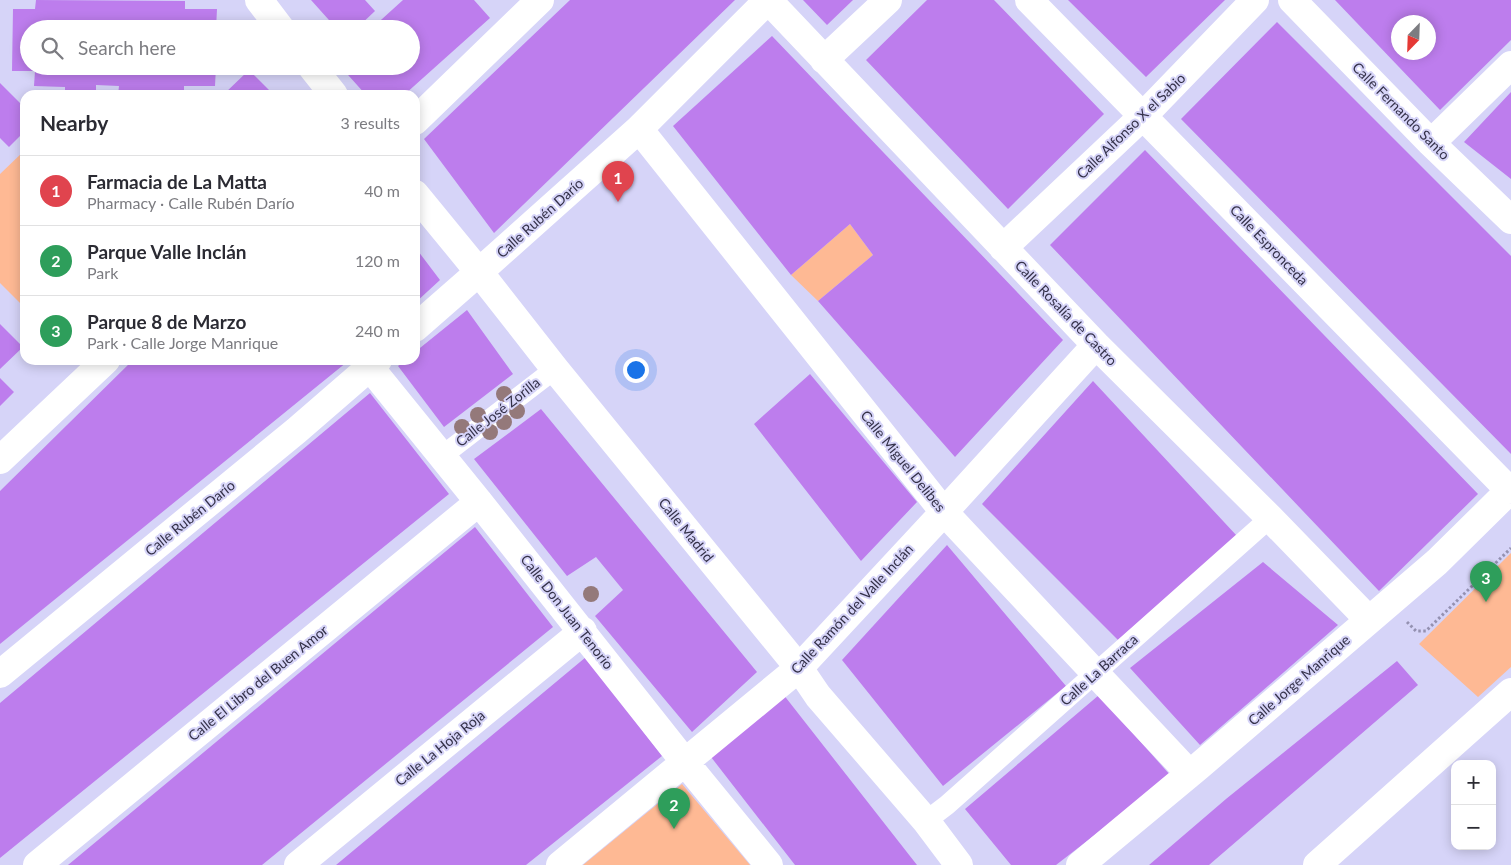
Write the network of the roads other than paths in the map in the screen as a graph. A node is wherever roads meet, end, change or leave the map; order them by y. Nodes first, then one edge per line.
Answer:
1 (259, 0) edge
2 (540, 0) edge
3 (768, 0) edge
4 (888, 0) edge
5 (1029, 0) edge
6 (1255, 0) edge
7 (1292, 0) edge
8 (275, 20) edge
9 (824, 60) junction
10 (1511, 65) edge
11 (318, 75) edge
12 (330, 90) edge
13 (420, 116) edge
14 (1143, 116) junction
15 (639, 129) junction
16 (1431, 143) junction
17 (420, 200) edge
18 (1508, 212) edge
19 (1003, 248) junction
20 (479, 272) junction
21 (420, 324) edge
22 (1096, 345) junction
23 (101, 365) edge
24 (367, 365) edge
25 (372, 365) edge
26 (555, 369) junction
27 (442, 456) junction
28 (0, 460) edge
29 (1510, 489) edge
30 (479, 502) junction
31 (944, 512) junction
32 (1270, 518) junction
33 (1369, 620) junction
34 (583, 632) junction
35 (798, 668) junction
36 (0, 674) edge
37 (1096, 674) junction
38 (1511, 692) edge
39 (684, 762) junction
40 (1189, 773) junction
41 (926, 821) junction
42 (37, 865) edge
43 (298, 865) edge
44 (560, 865) edge
45 (769, 865) edge
46 (959, 865) edge
47 (1080, 865) edge
48 (1317, 865) edge

1 - 8 street
2 - 13 street
3 - 9 street, Calle Rosalía de Castro
3 - 15 street, Calle Rubén Darío
4 - 9 street
5 - 14 street, Calle Espronceda
6 - 14 street, Calle Alfonso X el Sabio
7 - 16 street, Calle Fernando Santo
9 - 19 street, Calle Rosalía de Castro
10 - 16 street
11 - 12 street
14 - 19 street, Calle Alfonso X el Sabio
14 - 29 street, Calle Espronceda
15 - 20 street, Calle Rubén Darío
15 - 31 street, Calle Miguel Delibes
16 - 18 street, Calle Fernando Santo
17 - 20 street, Calle Madrid
19 - 22 street, Calle Rosalía de Castro
20 - 21 street, Calle Rubén Darío
20 - 26 street, Calle Madrid
22 - 31 street, Calle Ramón del Valle Inclán
22 - 32 street, Calle Rosalía de Castro
23 - 28 street
24 - 36 street, Calle Rubén Darío
25 - 27 street, Calle Don Juan Tenorio
26 - 27 street, Calle José Zorilla
26 - 35 street, Calle Madrid
27 - 30 street, Calle Don Juan Tenorio
29 - 33 street, Calle Jorge Manrique
30 - 34 street, Calle Don Juan Tenorio
30 - 42 street, Calle El Libro del Buen Amor
31 - 35 street, Calle Ramón del Valle Inclán
31 - 37 street, Calle Miguel Delibes
32 - 33 street, Calle Rosalía de Castro
32 - 37 street, Calle La Barraca
33 - 40 street, Calle Jorge Manrique
34 - 39 street, Calle Don Juan Tenorio
34 - 43 street, Calle La Hoja Roja
35 - 39 street, Calle Ramón del Valle Inclán
35 - 41 street, Calle Madrid
37 - 40 street, Calle Miguel Delibes
37 - 41 street, Calle La Barraca
38 - 48 street
39 - 44 street, Calle Ramón del Valle Inclán
39 - 45 street, Calle Don Juan Tenorio
40 - 47 street, Calle Jorge Manrique
41 - 46 street, Calle Madrid

